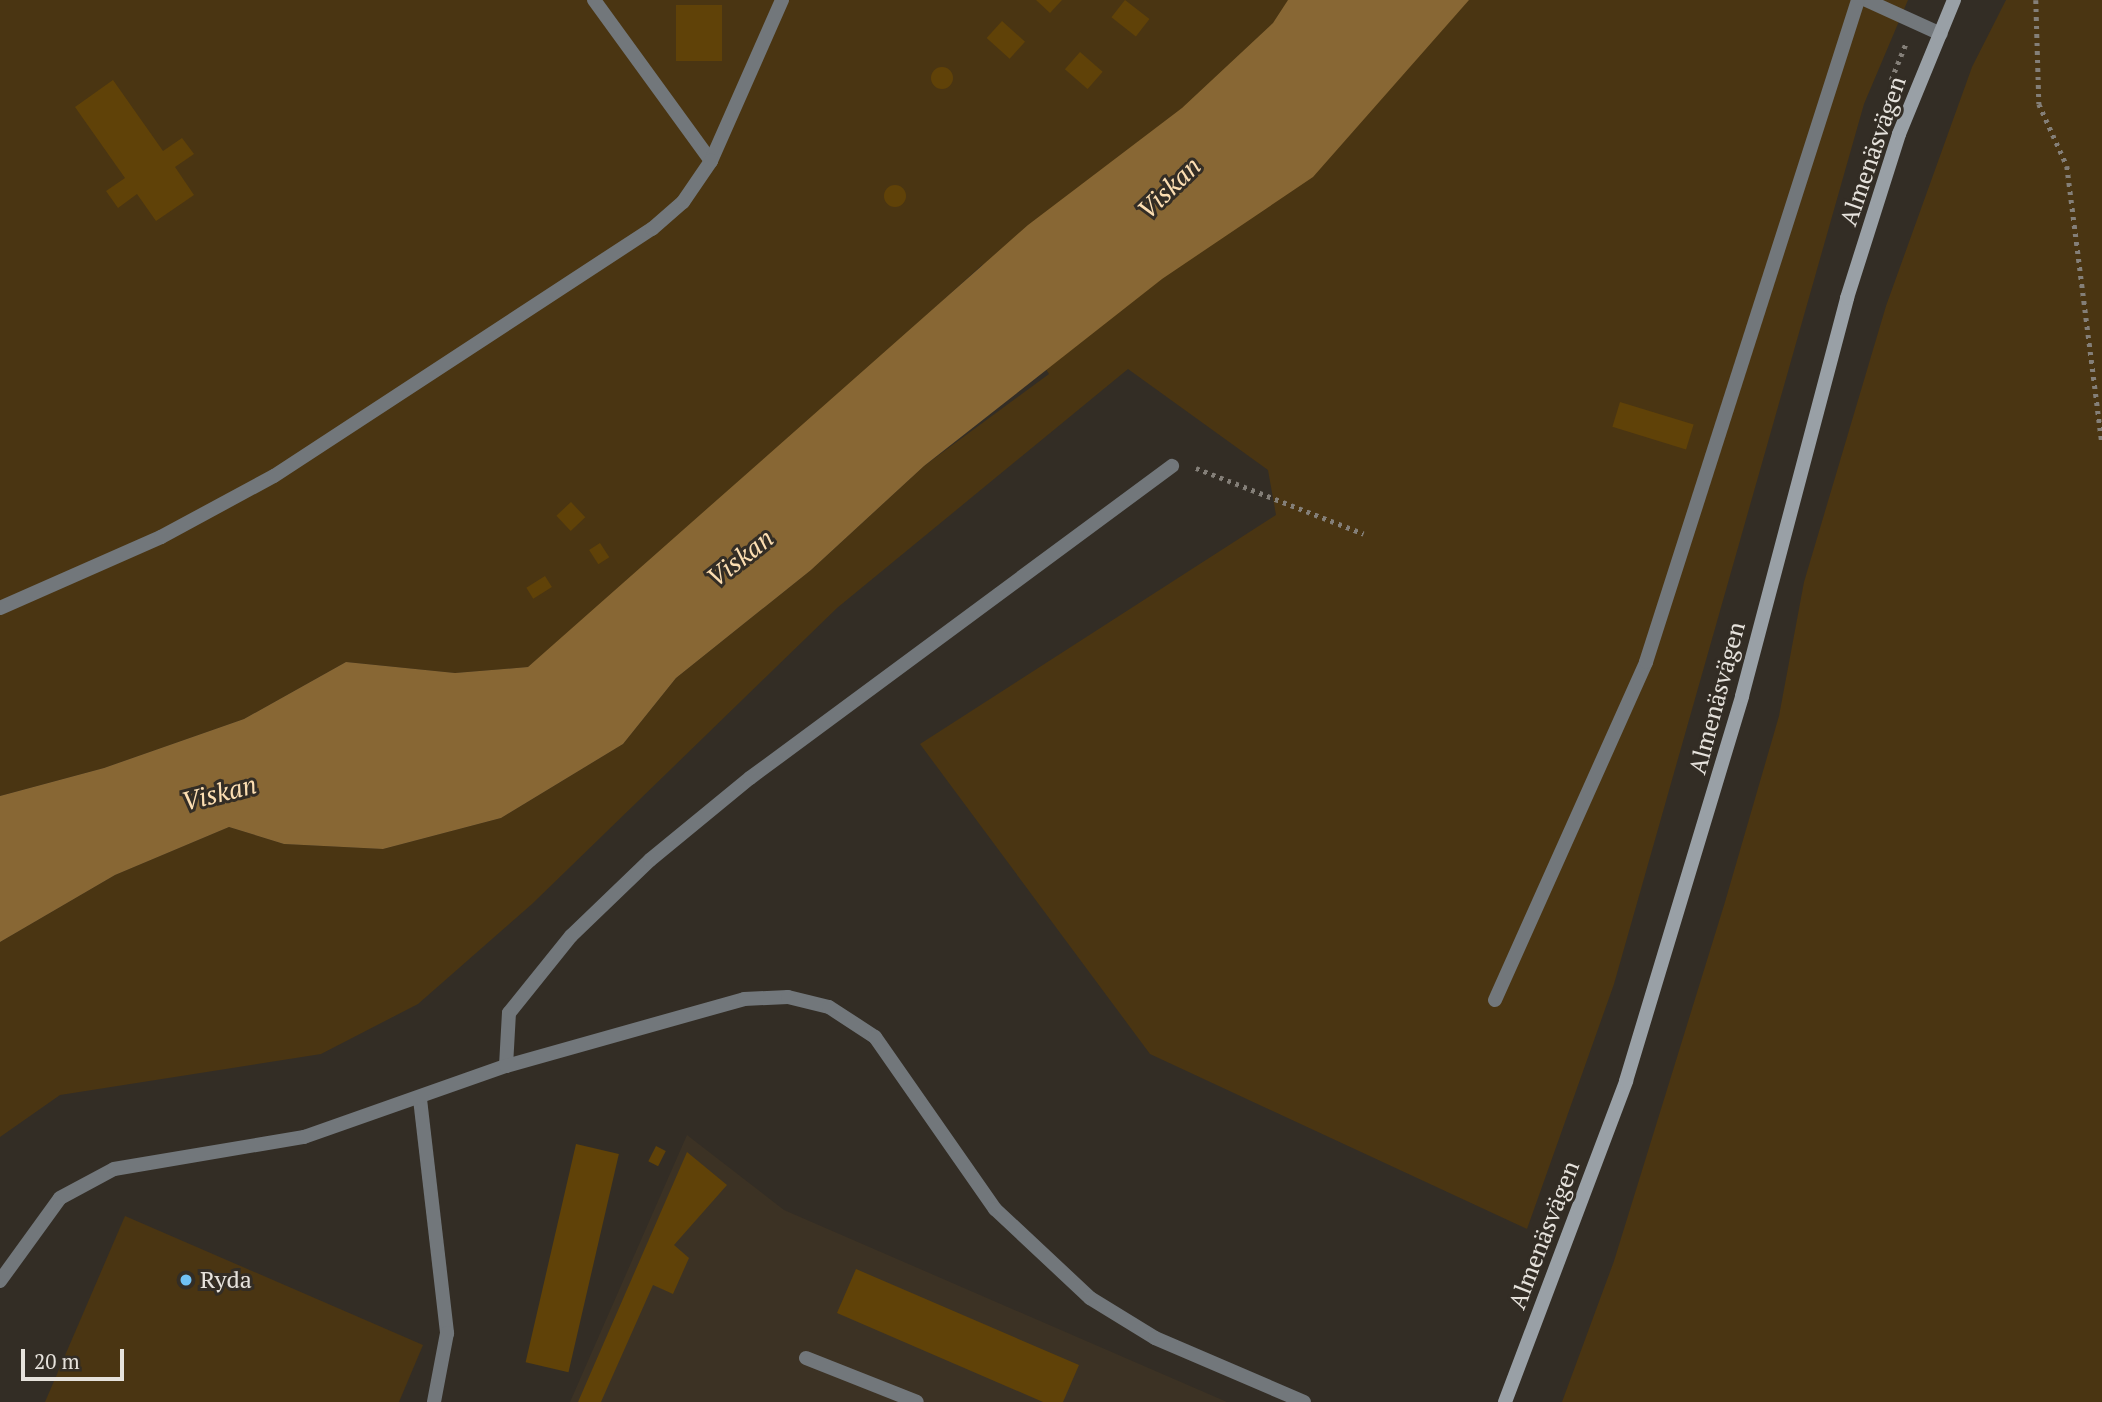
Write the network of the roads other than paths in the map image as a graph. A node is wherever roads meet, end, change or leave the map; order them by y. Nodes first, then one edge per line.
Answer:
1 (594, 0) edge
2 (782, 0) edge
3 (1858, 0) edge
4 (1866, 0) edge
5 (1955, 0) edge
6 (1941, 34) junction
7 (711, 162) junction
8 (1172, 466) road end
9 (0, 608) edge
10 (1495, 1000) dead end
11 (506, 1066) junction
12 (420, 1099) junction
13 (0, 1281) edge
14 (806, 1358) dead end
15 (434, 1402) edge
16 (917, 1402) edge
17 (1304, 1402) edge
18 (1505, 1402) edge

1 - 7 street
2 - 7 street
3 - 10 street
4 - 6 street
5 - 6 street, Almenäsvägen
6 - 18 street, Almenäsvägen
7 - 9 street
8 - 11 street
11 - 12 street
11 - 17 street
12 - 13 street
12 - 15 street
14 - 16 street

